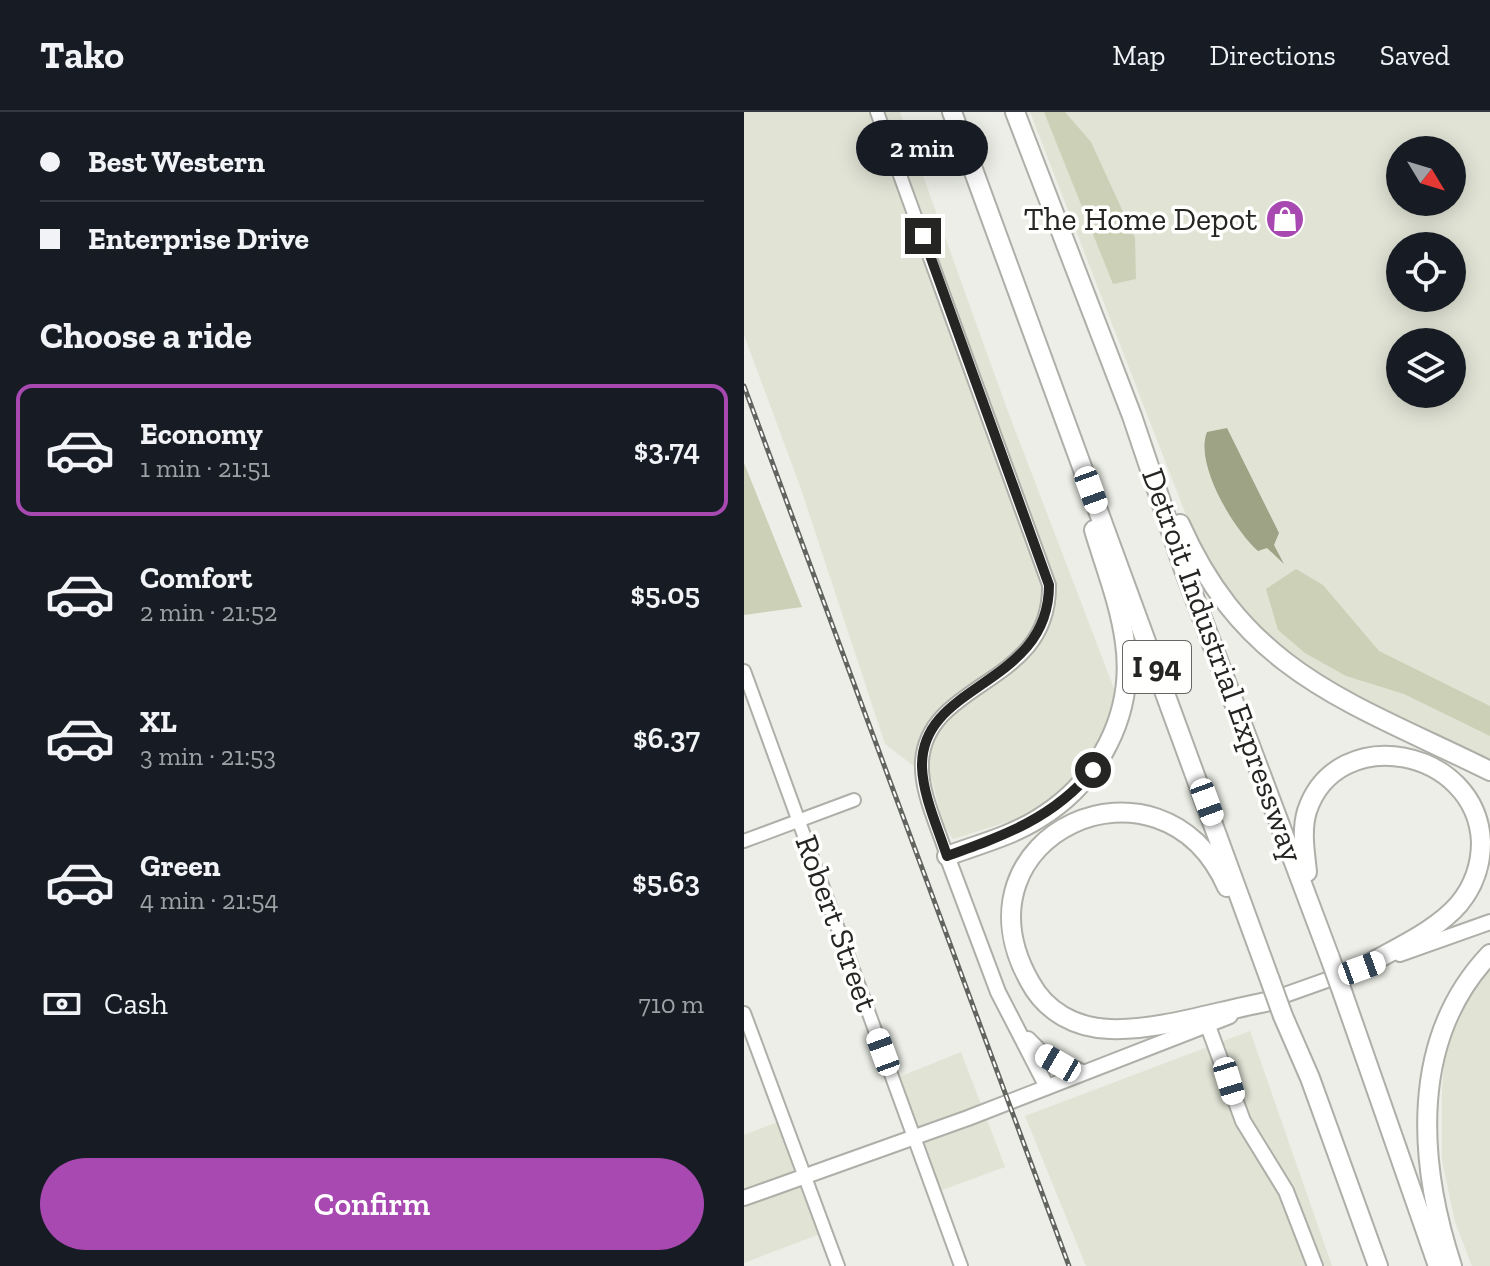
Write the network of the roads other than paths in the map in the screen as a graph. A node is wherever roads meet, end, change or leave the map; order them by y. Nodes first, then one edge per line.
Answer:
1 (877, 112) edge
2 (952, 112) edge
3 (1015, 112) edge
4 (1054, 389) junction
5 (1132, 416) junction
6 (744, 671) edge
7 (1490, 771) edge
8 (854, 800) dead end
9 (799, 821) junction
10 (744, 841) edge
11 (947, 856) junction
12 (1305, 887) junction
13 (1490, 922) edge
14 (1258, 945) junction
15 (1490, 954) edge
16 (1362, 968) junction
17 (1266, 1002) junction
18 (1009, 1012) junction
19 (744, 1013) edge
20 (1208, 1026) junction
21 (1082, 1072) junction
22 (1047, 1087) junction
23 (913, 1137) junction
24 (805, 1177) junction
25 (744, 1198) edge
26 (838, 1266) edge
27 (961, 1266) edge
28 (1315, 1266) edge
29 (1378, 1266) edge
30 (1438, 1266) edge
31 (1452, 1266) edge

1 - 11 street
2 - 4 highway, Detroit Industrial Expressway / I 94
3 - 5 highway, Detroit Industrial Expressway / I 94
4 - 11 highway
4 - 14 highway, Detroit Industrial Expressway / I 94
5 - 7 highway
5 - 12 highway, Detroit Industrial Expressway / I 94
6 - 9 street, Robert Street
8 - 9 street
9 - 10 street
9 - 23 street, Robert Street
11 - 18 main road
12 - 16 highway
12 - 30 highway, Detroit Industrial Expressway / I 94, bridge
13 - 16 main road
14 - 17 highway
14 - 29 highway, Detroit Industrial Expressway / I 94, bridge
15 - 31 highway
16 - 17 main road
17 - 20 main road
18 - 21 main road
18 - 22 main road
19 - 24 street
20 - 21 main road
20 - 28 main road
21 - 22 main road
22 - 23 main road
23 - 24 main road
23 - 27 street, Robert Street
24 - 25 main road
24 - 26 street

